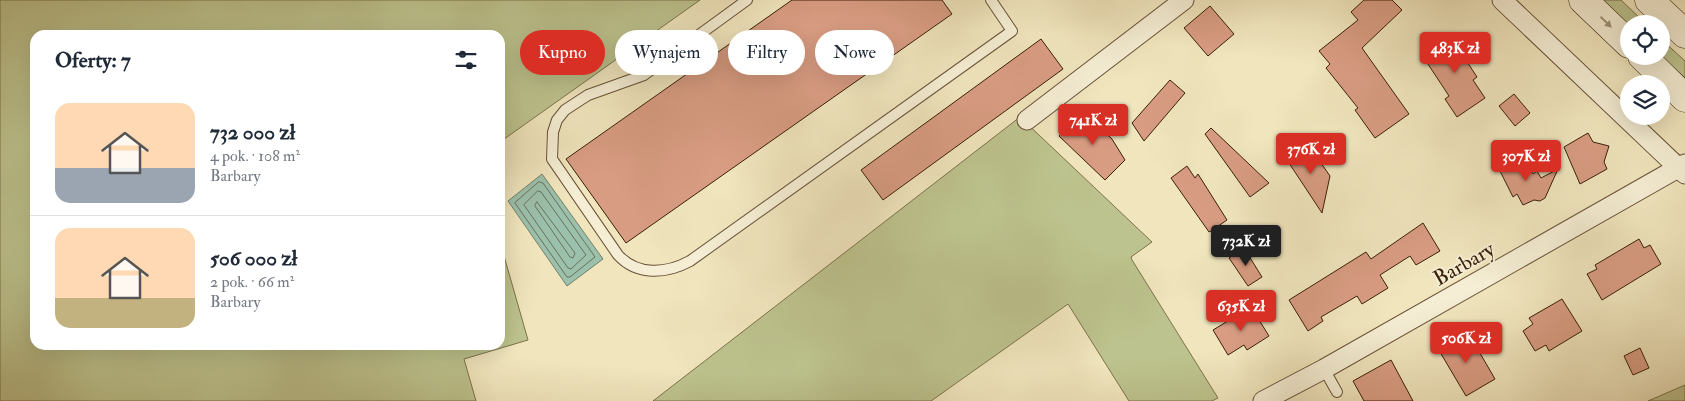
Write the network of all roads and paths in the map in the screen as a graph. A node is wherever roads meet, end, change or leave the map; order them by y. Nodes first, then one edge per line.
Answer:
1 (747, 0) edge
2 (991, 0) edge
3 (1184, 0) edge
4 (1502, 0) edge
5 (1583, 0) edge
6 (1649, 0) edge
7 (1685, 34) edge
8 (1620, 35) edge
9 (1651, 65) edge
10 (1685, 98) edge
11 (1027, 120) dead end
12 (1683, 168) edge
13 (1324, 369) junction
14 (1337, 392) dead end
15 (1263, 401) edge

1 - 2 lane
3 - 11 street
4 - 12 street
5 -> 8 main road
6 - 7 main road
9 - 10 main road
12 - 13 street, Barbary
13 - 14 lane
13 - 15 street, Barbary

